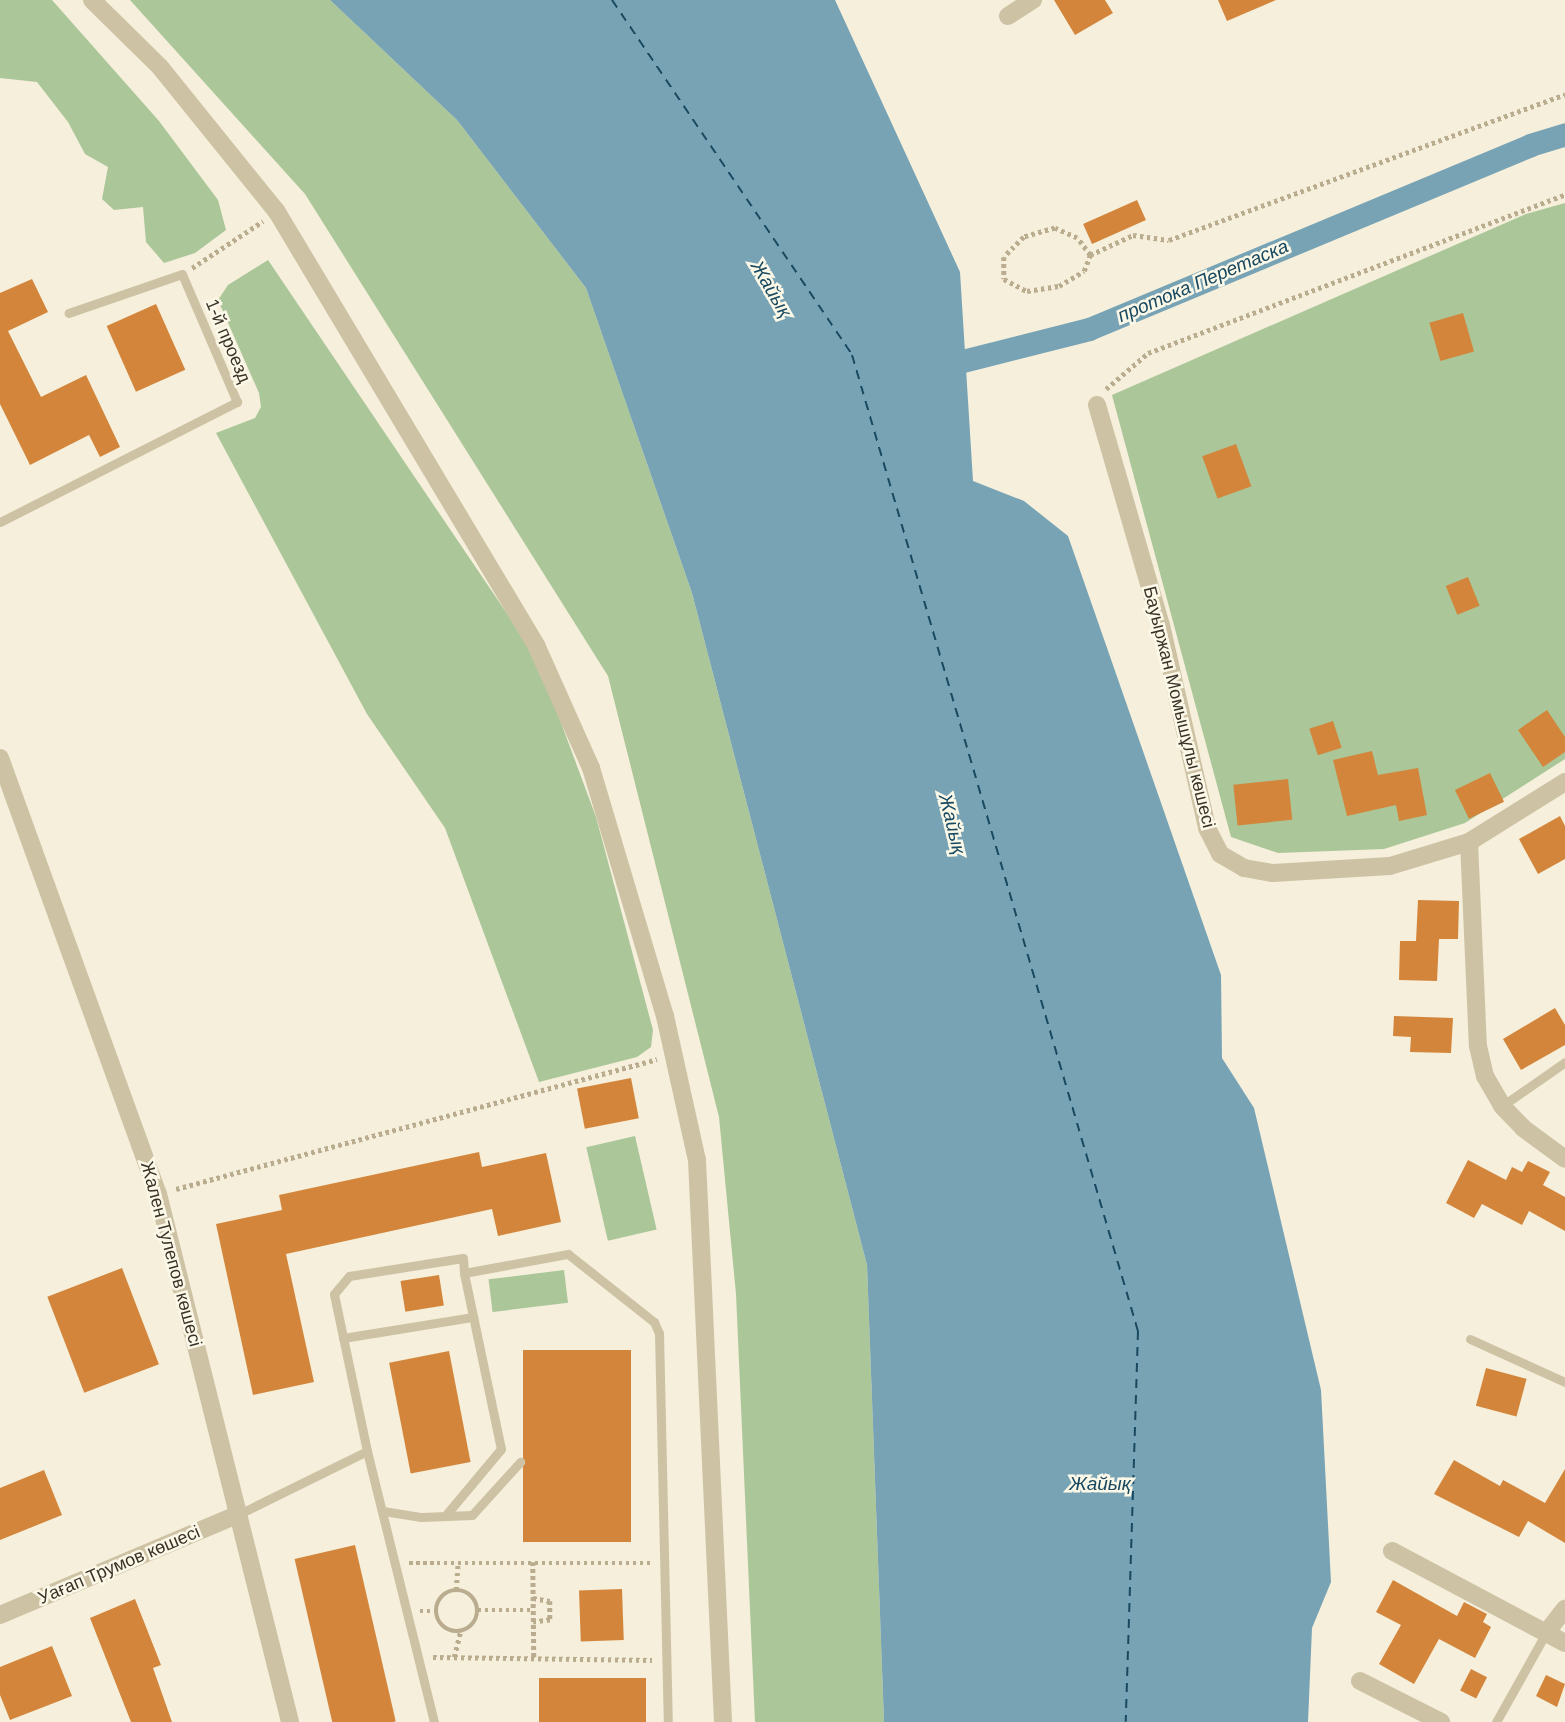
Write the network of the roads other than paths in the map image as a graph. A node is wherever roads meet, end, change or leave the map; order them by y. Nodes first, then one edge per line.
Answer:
1 (92, 0) edge
2 (1032, 0) edge
3 (1008, 16) dead end
4 (69, 313) dead end
5 (1097, 405) road end
6 (0, 522) edge
7 (0, 758) edge
8 (1565, 782) edge
9 (1469, 842) junction
10 (1565, 1062) edge
11 (1502, 1106) junction
12 (1565, 1159) edge
13 (464, 1273) junction
14 (473, 1317) junction
15 (343, 1338) junction
16 (1470, 1339) dead end
17 (1565, 1382) edge
18 (367, 1451) junction
19 (520, 1462) dead end
20 (383, 1511) junction
21 (237, 1515) junction
22 (445, 1516) junction
23 (1392, 1551) dead end
24 (1565, 1609) edge
25 (0, 1615) edge
26 (1546, 1633) junction
27 (1565, 1643) edge
28 (1360, 1681) dead end
29 (290, 1722) edge
30 (434, 1722) edge
31 (668, 1722) edge
32 (723, 1722) edge
33 (1441, 1722) edge
34 (1496, 1722) edge

1 - 32 street
2 - 3 street
4 - 6 lane, 1-й проезд
5 - 9 street, Бауыржан Момышұлы көшесі
7 - 21 street, Жален Тулепов көшесі
8 - 9 street, Бауыржан Момышұлы көшесі
9 - 11 street
10 - 11 lane
11 - 12 street
13 - 14 lane
13 - 15 lane
13 - 31 lane
14 - 15 lane
14 - 22 lane
15 - 18 lane
16 - 17 lane
18 - 20 lane
18 - 21 lane
19 - 22 lane
20 - 22 lane
20 - 30 lane
21 - 25 street, Уағап Трумов көшесі
21 - 29 street, Жален Тулепов көшесі
23 - 26 street
24 - 26 street
26 - 27 street
26 - 34 lane
28 - 33 street

